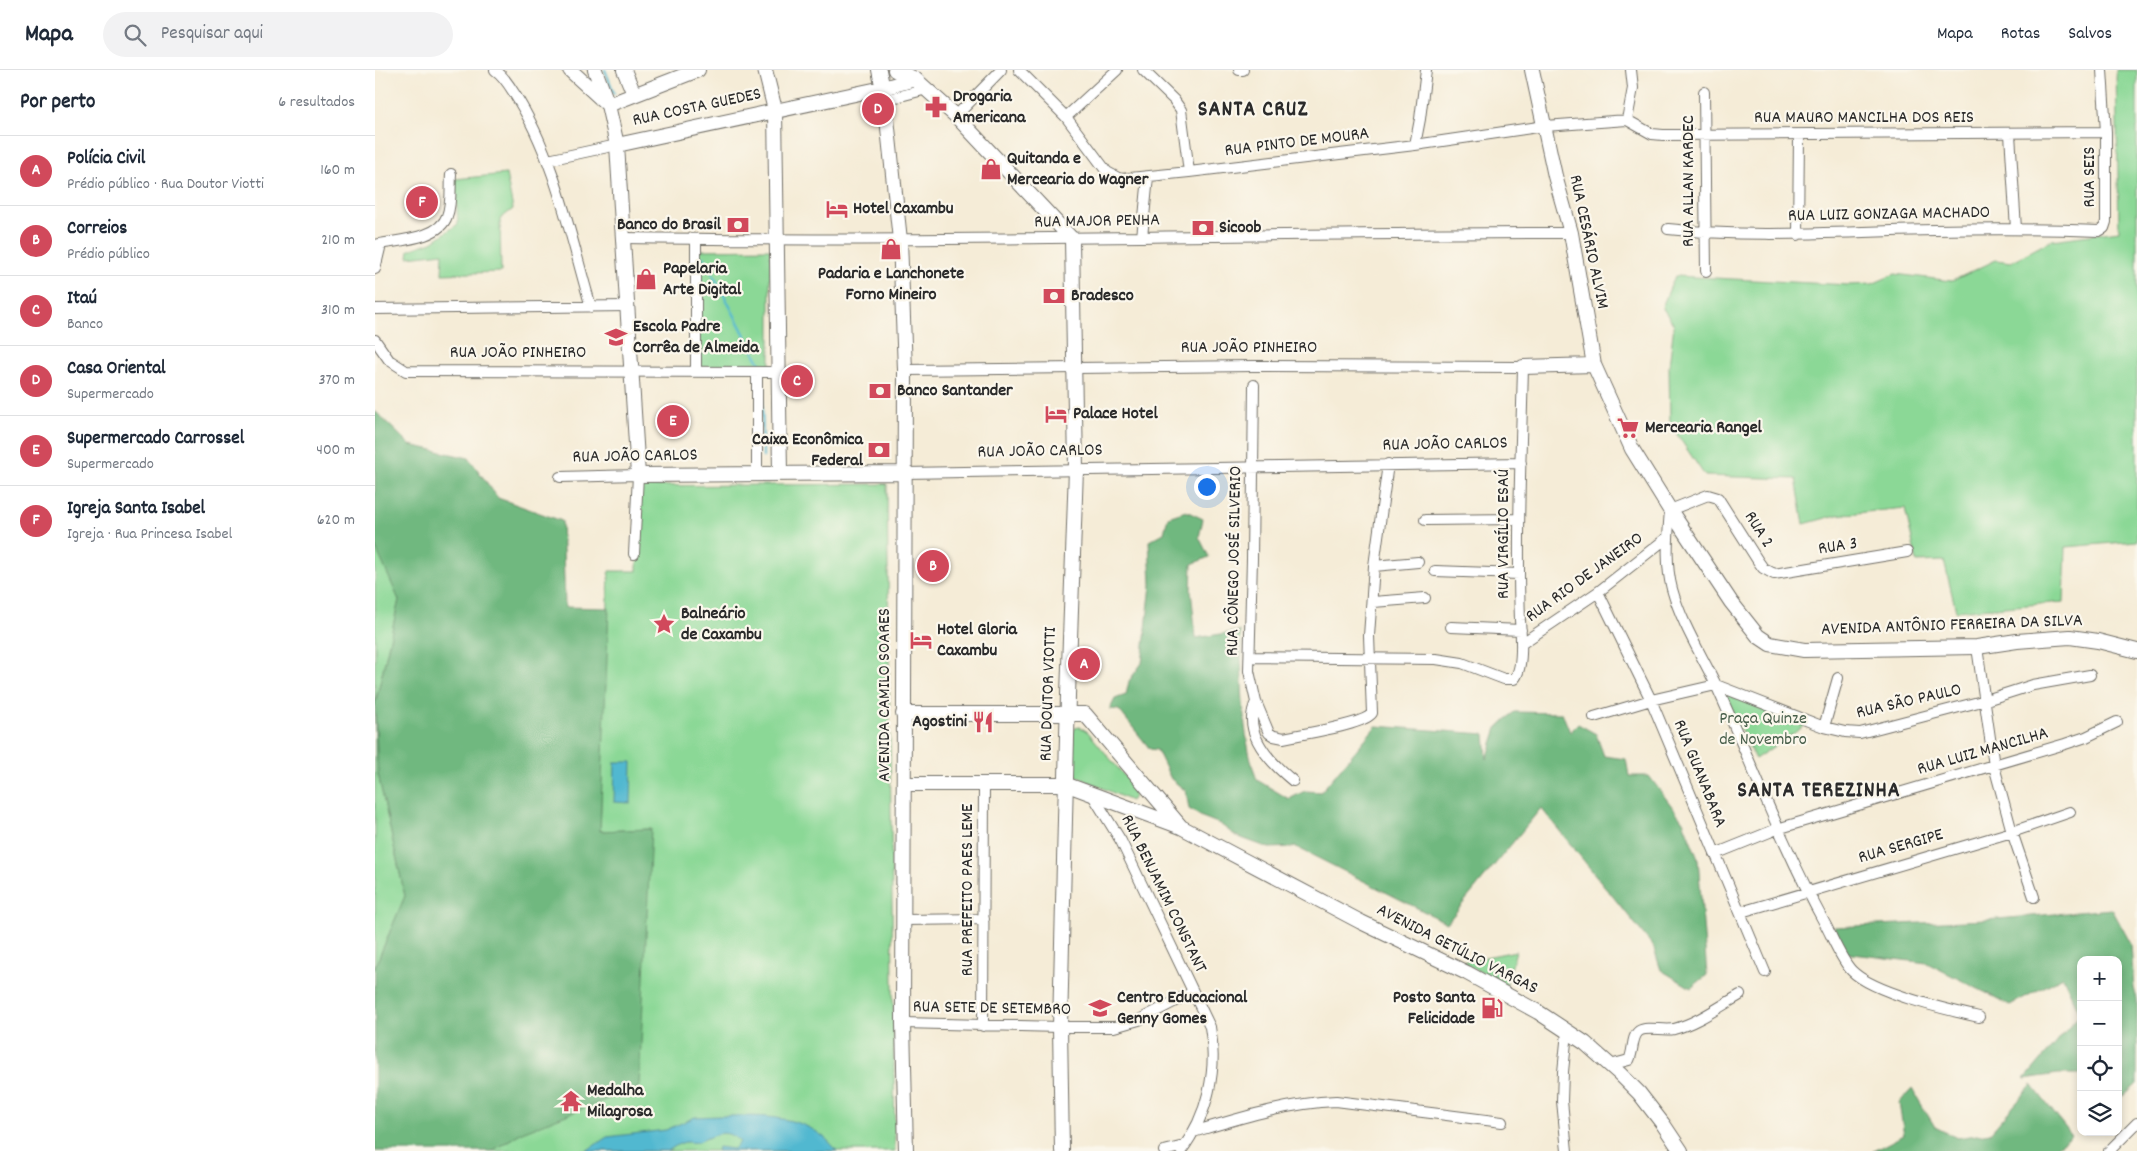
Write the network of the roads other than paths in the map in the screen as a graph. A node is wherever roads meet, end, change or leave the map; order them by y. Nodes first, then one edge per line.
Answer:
1 (495, 70) edge
2 (570, 70) edge
3 (595, 70) edge
4 (624, 70) edge
5 (698, 70) edge
6 (765, 70) edge
7 (879, 70) edge
8 (895, 70) edge
9 (1001, 70) edge
10 (1019, 70) edge
11 (1117, 70) edge
12 (1143, 70) edge
13 (1239, 70) edge
14 (1243, 70) edge
15 (1426, 70) edge
16 (1532, 70) edge
17 (1631, 70) edge
18 (2102, 70) edge
19 (915, 79) junction
20 (927, 89) junction
21 (1705, 92) dead end
22 (635, 94) junction
23 (884, 94) junction
24 (608, 105) junction
25 (775, 110) junction
26 (956, 116) junction
27 (1066, 117) junction
28 (1627, 120) junction
29 (1545, 126) junction
30 (2106, 132) junction
31 (2010, 134) junction
32 (1799, 135) junction
33 (1705, 136) junction
34 (1415, 144) junction
35 (617, 145) junction
36 (548, 160) junction
37 (1189, 172) junction
38 (451, 174) dead end
39 (1148, 176) junction
40 (2106, 222) joint
41 (1668, 229) dead end
42 (2016, 229) junction
43 (1571, 233) junction
44 (1705, 233) junction
45 (1798, 235) junction
46 (1142, 237) junction
47 (624, 238) junction
48 (779, 238) junction
49 (696, 239) junction
50 (1072, 239) junction
51 (900, 240) junction
52 (378, 244) edge
53 (375, 269) edge
54 (1706, 271) dead end
55 (628, 306) junction
56 (591, 307) junction
57 (375, 309) edge
58 (375, 340) edge
59 (1594, 365) junction
60 (1523, 367) junction
61 (1073, 369) junction
62 (905, 370) junction
63 (633, 372) junction
64 (696, 372) junction
65 (757, 372) junction
66 (780, 372) junction
67 (1254, 386) dead end
68 (1521, 462) junction
69 (1388, 464) junction
70 (1252, 467) junction
71 (1075, 469) junction
72 (905, 473) junction
73 (757, 474) junction
74 (780, 474) junction
75 (639, 475) junction
76 (560, 478) dead end
77 (1670, 510) junction
78 (1519, 519) junction
79 (1425, 520) dead end
80 (1668, 537) junction
81 (1907, 552) dead end
82 (635, 554) dead end
83 (1418, 562) dead end
84 (1374, 566) junction
85 (1435, 572) dead end
86 (1519, 574) junction
87 (1774, 574) joint
88 (1598, 592) junction
89 (1425, 598) dead end
90 (1373, 602) junction
91 (1451, 627) dead end
92 (1521, 630) junction
93 (1521, 644) junction
94 (1977, 647) junction
95 (2137, 651) edge
96 (1250, 657) junction
97 (1369, 659) junction
98 (2090, 675) dead end
99 (1838, 678) dead end
100 (1716, 685) junction
101 (1068, 695) junction
102 (1651, 700) junction
103 (1986, 700) junction
104 (1256, 702) junction
105 (1067, 713) junction
106 (903, 714) junction
107 (1085, 714) junction
108 (1594, 717) dead end
109 (2117, 722) dead end
110 (1824, 727) junction
111 (1993, 766) junction
112 (1293, 781) dead end
113 (904, 784) junction
114 (1065, 784) junction
115 (984, 785) junction
116 (1150, 791) junction
117 (1092, 794) junction
118 (1135, 810) junction
119 (2069, 812) dead end
120 (1181, 827) junction
121 (1777, 830) junction
122 (2012, 832) junction
123 (1715, 854) junction
124 (1807, 891) junction
125 (2034, 897) dead end
126 (1741, 912) junction
127 (984, 919) junction
128 (903, 920) junction
129 (1765, 972) dead end
130 (1193, 992) junction
131 (1739, 995) dead end
132 (1979, 1017) dead end
133 (903, 1023) junction
134 (983, 1026) junction
135 (1060, 1028) junction
136 (1567, 1032) junction
137 (1610, 1065) junction
138 (1502, 1122) dead end
139 (2137, 1123) edge
140 (1193, 1132) junction
141 (1183, 1149) edge
142 (906, 1151) edge
143 (1061, 1151) edge
144 (1163, 1151) edge
145 (1567, 1151) edge
146 (1681, 1151) edge
147 (2109, 1151) edge

1 - 36 street
2 - 24 street
3 - 24 street
4 - 22 street
5 - 22 street
6 - 25 street
7 - 23 street, AVENIDA CAMILO SOARES
8 - 19 street
9 - 26 street
10 - 27 street, RUA PINTO DE MOURA
11 - 27 street
12 - 37 street
13 - 14 street
15 - 34 street
16 - 29 street, RUA CESÁRIO ALVIM
17 - 28 street
18 - 30 street, RUA SEIS
19 - 20 street
19 - 23 street, RUA COSTA GUEDES
20 - 23 street
20 - 26 street
21 - 33 street, RUA ALLAN KARDEC
22 - 24 street
23 - 25 street, RUA COSTA GUEDES
23 - 51 street, AVENIDA CAMILO SOARES
24 - 35 street
25 - 35 street, RUA COSTA GUEDES
25 - 48 street
26 - 50 street
27 - 39 street, RUA PINTO DE MOURA
28 - 29 street, RUA PINTO DE MOURA
28 - 33 street, RUA MAURO MANCILHA DOS REIS
29 - 34 street, RUA PINTO DE MOURA
29 - 43 street, RUA CESÁRIO ALVIM
30 - 31 street, RUA MAURO MANCILHA DOS REIS
30 - 40 street, RUA SEIS
31 - 32 street, RUA MAURO MANCILHA DOS REIS
31 - 42 street
32 - 33 street, RUA MAURO MANCILHA DOS REIS
32 - 45 street
33 - 44 street, RUA ALLAN KARDEC
34 - 37 street, RUA PINTO DE MOURA
35 - 36 street, RUA COSTA GUEDES
35 - 47 street
36 - 56 street
37 - 39 street, RUA PINTO DE MOURA
38 - 52 street
39 - 46 street
40 - 42 street, RUA LUIZ GONZAGA MACHADO
41 - 44 street, RUA LUIZ GONZAGA MACHADO
42 - 45 street, RUA LUIZ GONZAGA MACHADO
43 - 46 street, RUA MAJOR PENHA
43 - 59 street, RUA CESÁRIO ALVIM
44 - 45 street, RUA LUIZ GONZAGA MACHADO
44 - 54 street, RUA ALLAN KARDEC
46 - 50 street, RUA MAJOR PENHA
47 - 49 street, RUA MAJOR PENHA
47 - 55 street
48 - 49 street, RUA MAJOR PENHA
48 - 51 street, RUA MAJOR PENHA
48 - 66 street
49 - 64 street
50 - 51 street, RUA MAJOR PENHA
50 - 61 street, RUA DOUTOR VIOTTI
51 - 62 street, AVENIDA CAMILO SOARES
52 - 53 street
55 - 56 street
55 - 63 street
56 - 57 street
58 - 63 street, RUA JOÃO PINHEIRO
59 - 60 street, RUA JOÃO PINHEIRO
59 - 77 street, AVENIDA ANTÔNIO FERREIRA DA SILVA
60 - 61 street, RUA JOÃO PINHEIRO
60 - 68 street, RUA VIRGÍLIO ESAÚ
61 - 62 street, RUA JOÃO PINHEIRO
61 - 71 street, RUA DOUTOR VIOTTI
62 - 72 street, AVENIDA CAMILO SOARES
63 - 64 street, RUA JOÃO PINHEIRO
63 - 75 street
64 - 65 street, RUA JOÃO PINHEIRO
65 - 66 street, RUA JOÃO PINHEIRO
65 - 73 street
66 - 74 street
67 - 70 street, RUA CÔNEGO JOSÉ SILVERIO
68 - 69 street, RUA JOÃO CARLOS
68 - 78 street, RUA VIRGÍLIO ESAÚ
69 - 70 street, RUA JOÃO CARLOS
69 - 84 street
70 - 71 street, RUA JOÃO CARLOS
70 - 96 street, RUA CÔNEGO JOSÉ SILVERIO
71 - 72 street, RUA JOÃO CARLOS
71 - 101 street, RUA DOUTOR VIOTTI
72 - 74 street, RUA JOÃO CARLOS
72 - 106 street, AVENIDA CAMILO SOARES
73 - 74 street, RUA JOÃO CARLOS
73 - 75 street, RUA JOÃO CARLOS
75 - 76 street, RUA JOÃO CARLOS
75 - 82 street
77 - 80 street
77 - 87 street, RUA 2
77 - 94 street, AVENIDA ANTÔNIO FERREIRA DA SILVA
78 - 79 street
78 - 86 street, RUA VIRGÍLIO ESAÚ
80 - 88 street, RUA RIO DE JANEIRO
80 - 100 street
81 - 87 street, RUA 3
83 - 84 street
84 - 90 street
85 - 86 street
86 - 92 street, RUA VIRGÍLIO ESAÚ
88 - 93 street, RUA RIO DE JANEIRO
88 - 102 street, RUA GUANABARA
89 - 90 street
90 - 97 street
91 - 92 street
92 - 93 street, RUA VIRGÍLIO ESAÚ
93 - 97 street, RUA VIRGÍLIO ESAÚ
94 - 95 street, AVENIDA ANTÔNIO FERREIRA DA SILVA
94 - 103 street
96 - 97 street
96 - 104 street, RUA CÔNEGO JOSÉ SILVERIO
97 - 104 street, RUA CÔNEGO JOSÉ SILVERIO
98 - 103 street, RUA SÃO PAULO
99 - 110 street
100 - 102 street
100 - 110 street, RUA SÃO PAULO
100 - 121 street
101 - 105 street, RUA DOUTOR VIOTTI
101 - 107 street
102 - 108 street
102 - 123 street, RUA GUANABARA
103 - 110 street, RUA SÃO PAULO
103 - 111 street
104 - 112 street
105 - 106 street
105 - 107 street
105 - 114 street, RUA DOUTOR VIOTTI
106 - 113 street, AVENIDA CAMILO SOARES
107 - 116 street
109 - 111 street, RUA LUIZ MANCILHA
111 - 121 street, RUA LUIZ MANCILHA
111 - 122 street
113 - 115 street
113 - 128 street, AVENIDA CAMILO SOARES
114 - 115 street
114 - 117 street
114 - 135 street, RUA DOUTOR VIOTTI
115 - 127 street, RUA PREFEITO PAES LEME
116 - 118 street
116 - 120 street
117 - 118 street
117 - 130 street, RUA BENJAMIM CONSTANT
118 - 120 street
119 - 122 street, RUA SERGIPE
120 - 136 street, AVENIDA GETÚLIO VARGAS
121 - 123 street, RUA LUIZ MANCILHA
121 - 124 street
122 - 124 street, RUA SERGIPE
122 - 125 street
123 - 126 street, RUA GUANABARA
124 - 126 street, RUA SERGIPE
124 - 132 street
126 - 129 street, RUA GUANABARA
127 - 128 street
127 - 134 street, RUA PREFEITO PAES LEME
128 - 133 street, AVENIDA CAMILO SOARES
130 - 135 street, RUA SETE DE SETEMBRO
130 - 140 street, RUA BENJAMIM CONSTANT
131 - 137 street
133 - 134 street, RUA SETE DE SETEMBRO
133 - 142 street, AVENIDA CAMILO SOARES
134 - 135 street, RUA SETE DE SETEMBRO
135 - 143 street, RUA DOUTOR VIOTTI
136 - 137 street, AVENIDA GETÚLIO VARGAS
136 - 145 street
137 - 146 street, AVENIDA GETÚLIO VARGAS
138 - 140 street
139 - 147 street
140 - 141 street, RUA BENJAMIM CONSTANT
141 - 144 street

